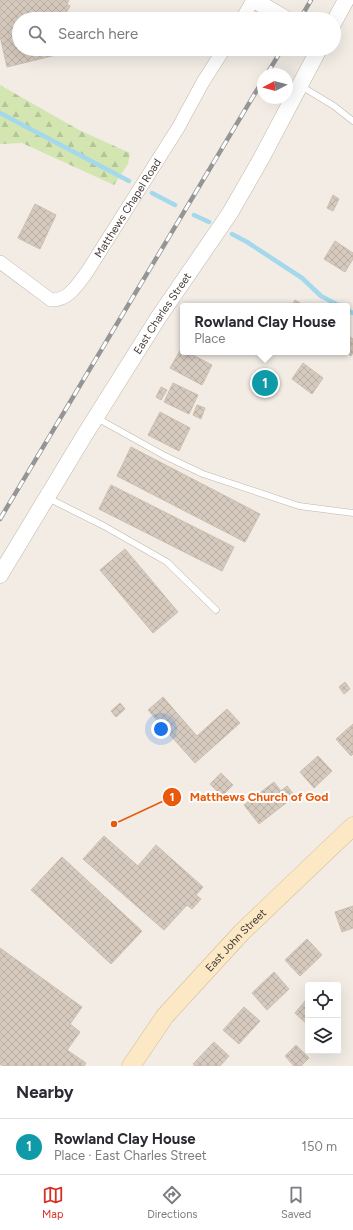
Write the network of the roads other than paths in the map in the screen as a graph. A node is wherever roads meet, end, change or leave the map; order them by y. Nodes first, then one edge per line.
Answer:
1 (253, 0) edge
2 (346, 0) edge
3 (246, 12) edge
4 (274, 12) edge
5 (339, 12) edge
6 (220, 56) edge
7 (315, 56) edge
8 (300, 86) junction
9 (353, 121) edge
10 (0, 262) edge
11 (97, 416) junction
12 (47, 498) junction
13 (353, 513) edge
14 (0, 575) edge
15 (216, 610) dead end
16 (353, 827) edge
17 (131, 1066) edge

1 - 3 street
1 - 4 street
2 - 5 street
6 - 10 street, Matthews Chapel Road
7 - 8 street, East Charles Street
8 - 9 lane
8 - 11 street, East Charles Street
11 - 12 street, East Charles Street
11 - 13 lane
12 - 14 street, East Charles Street
12 - 15 lane
16 - 17 main road, East John Street

